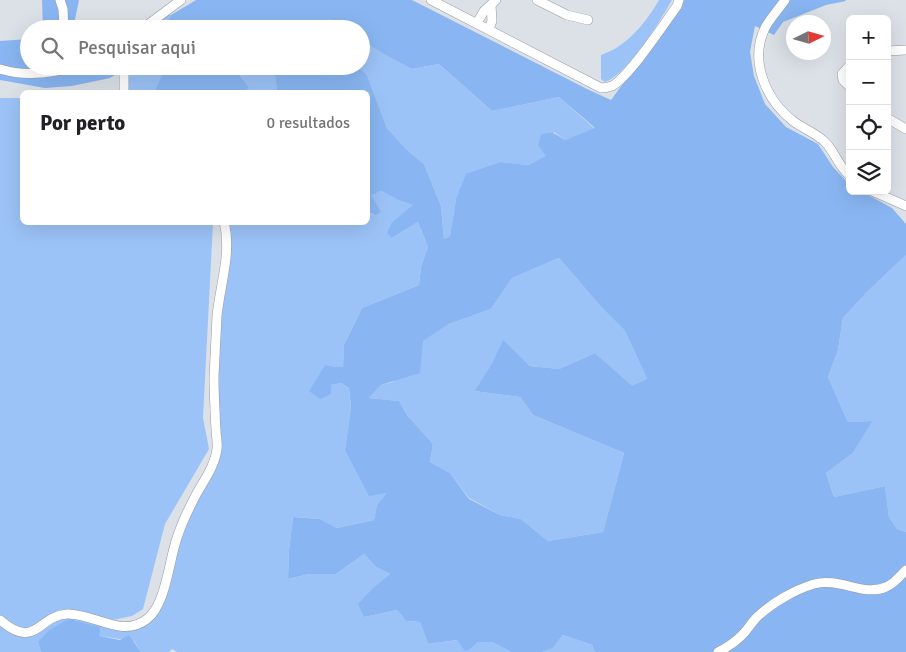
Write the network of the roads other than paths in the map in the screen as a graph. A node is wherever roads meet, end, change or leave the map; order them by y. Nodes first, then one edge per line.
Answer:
1 (60, 0) edge
2 (180, 0) edge
3 (431, 0) edge
4 (537, 0) edge
5 (680, 0) edge
6 (785, 0) edge
7 (494, 2) edge
8 (551, 4) edge
9 (64, 20) edge
10 (154, 20) edge
11 (588, 20) dead end
12 (477, 24) junction
13 (489, 29) junction
14 (906, 50) edge
15 (891, 52) edge
16 (0, 69) edge
17 (846, 70) edge
18 (20, 72) edge
19 (124, 75) edge
20 (846, 83) edge
21 (124, 90) edge
22 (891, 120) edge
23 (906, 128) edge
24 (846, 172) edge
25 (881, 195) edge
26 (906, 206) edge
27 (225, 225) edge
28 (906, 570) edge
29 (0, 620) edge
30 (718, 652) edge

1 - 9 street
2 - 10 street
3 - 12 street
4 - 8 street
5 - 13 street
6 - 24 street
7 - 12 street
7 - 13 street
8 - 11 street
12 - 13 street
14 - 15 street
16 - 18 street
17 - 20 street
19 - 21 street
22 - 23 street
25 - 26 street
27 - 29 street
28 - 30 street

